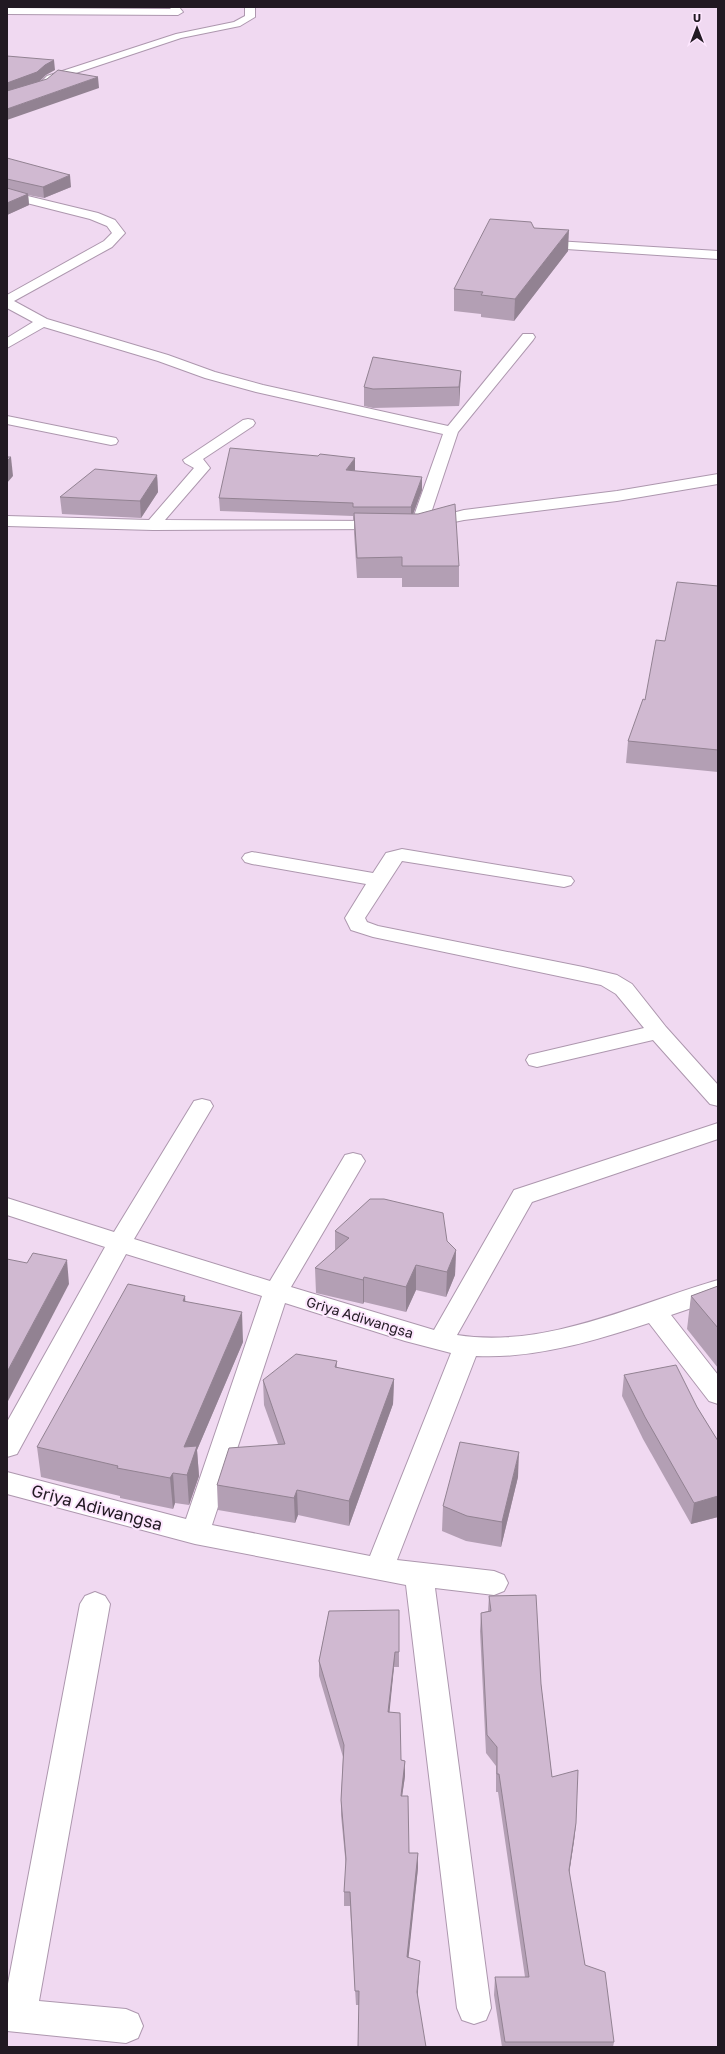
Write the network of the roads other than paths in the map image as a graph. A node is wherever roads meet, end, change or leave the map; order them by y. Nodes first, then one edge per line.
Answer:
1 (174, 7) edge
2 (250, 7) edge
3 (10, 10) edge
4 (7, 98) edge
5 (7, 194) edge
6 (537, 244) edge
7 (718, 255) edge
8 (7, 300) edge
9 (7, 303) edge
10 (42, 322) junction
11 (528, 337) dead end
12 (7, 344) edge
13 (7, 420) edge
14 (248, 423) dead end
15 (451, 431) junction
16 (110, 441) dead end
17 (718, 479) edge
18 (7, 521) edge
19 (153, 525) junction
20 (418, 527) junction
21 (252, 858) dead end
22 (378, 880) junction
23 (564, 881) dead end
24 (658, 1032) junction
25 (537, 1060) dead end
26 (718, 1099) edge
27 (202, 1106) dead end
28 (718, 1131) edge
29 (353, 1161) dead end
30 (7, 1206) edge
31 (119, 1244) junction
32 (718, 1289) edge
33 (276, 1292) junction
34 (655, 1312) junction
35 (454, 1343) junction
36 (718, 1394) edge
37 (7, 1447) edge
38 (7, 1483) edge
39 (194, 1533) junction
40 (379, 1569) junction
41 (419, 1575) junction
42 (494, 1583) dead end
43 (95, 1604) dead end
44 (474, 2008) dead end
45 (13, 2016) edge
46 (126, 2026) dead end

1 - 3 street
2 - 4 street
5 - 8 street
6 - 7 street
9 - 10 street
10 - 12 street
10 - 15 street
11 - 15 street
13 - 16 street
14 - 19 street
15 - 20 street
17 - 20 street
18 - 19 street
19 - 20 street
21 - 22 street
22 - 23 street
22 - 24 street
24 - 25 street
24 - 26 street
27 - 31 street
28 - 35 street
29 - 33 street
30 - 31 street, Griya Adiwangsa
31 - 33 street, Griya Adiwangsa
31 - 37 street
32 - 34 street, Griya Adiwangsa
33 - 35 street, Griya Adiwangsa
33 - 39 street
34 - 35 street, Griya Adiwangsa
34 - 36 street
35 - 40 street
38 - 39 street, Griya Adiwangsa
39 - 40 street, Griya Adiwangsa
40 - 41 street, Griya Adiwangsa
41 - 42 street, Griya Adiwangsa
41 - 44 street
43 - 45 street
45 - 46 street

